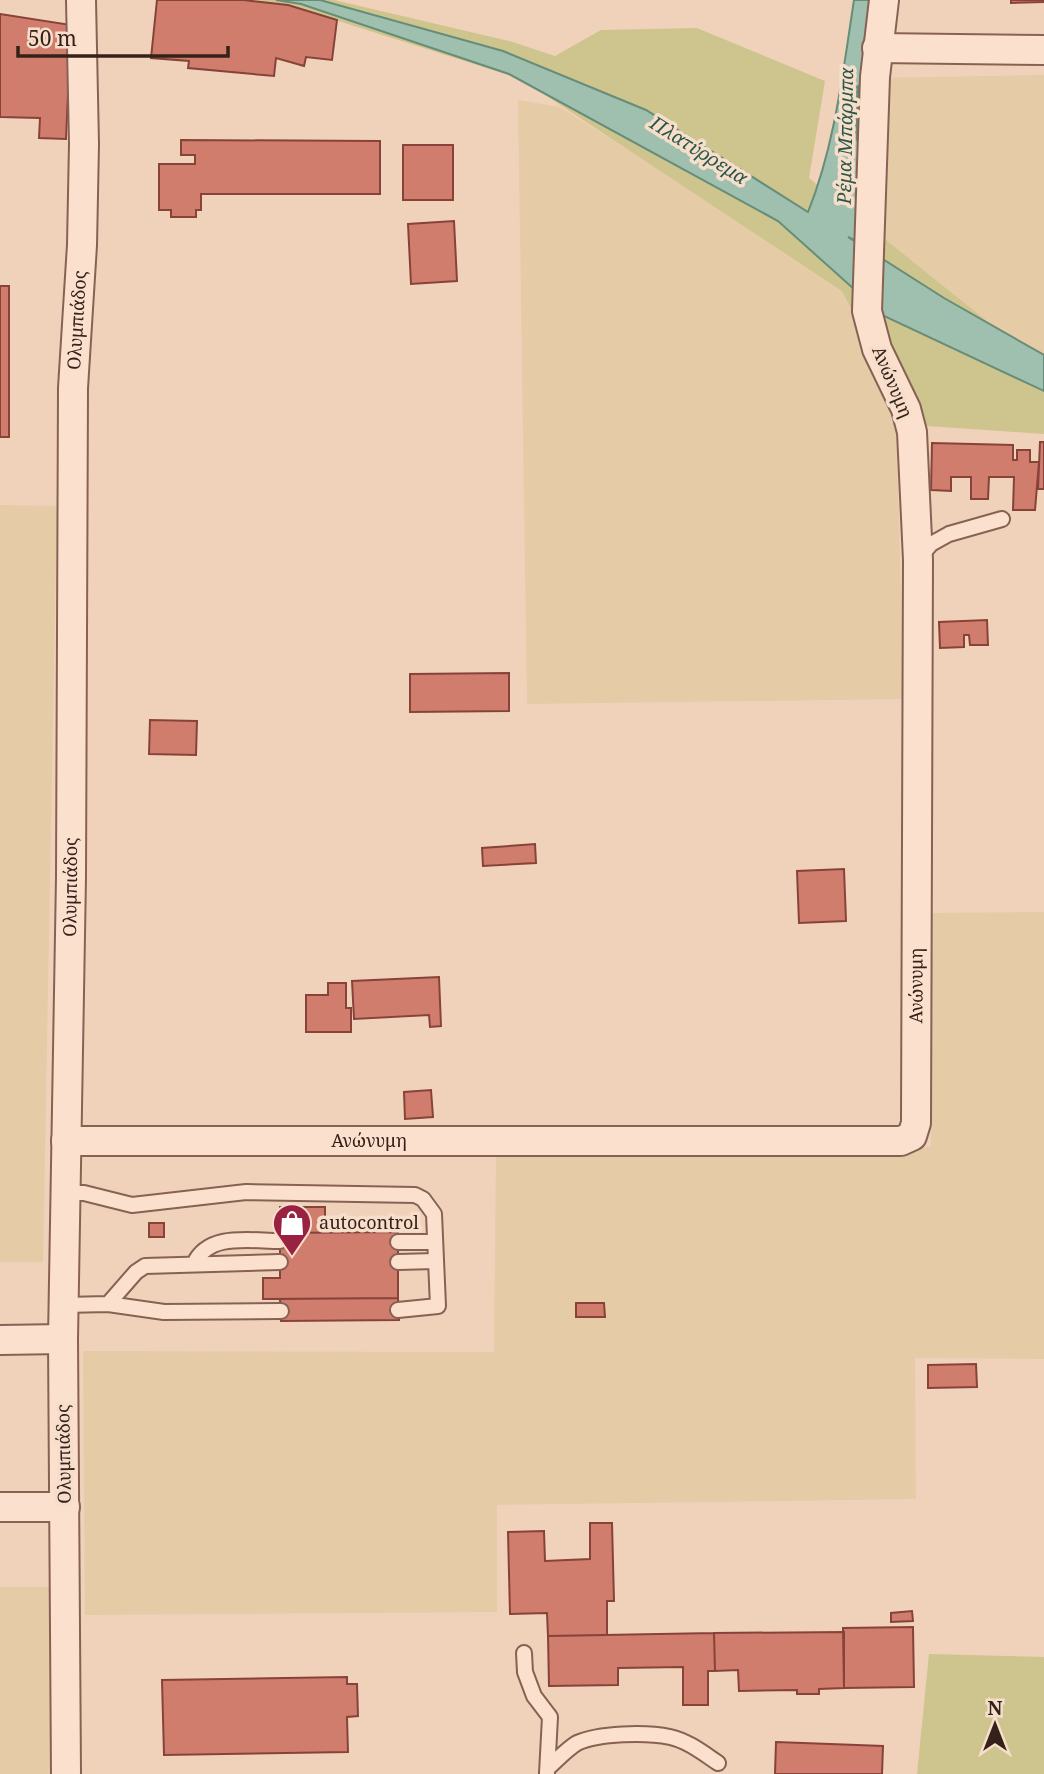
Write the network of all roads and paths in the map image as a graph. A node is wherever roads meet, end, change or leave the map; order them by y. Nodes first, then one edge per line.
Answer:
1 (81, 0) edge
2 (884, 0) edge
3 (877, 48) junction
4 (1044, 50) edge
5 (1002, 519) dead end
6 (918, 560) junction
7 (66, 1141) junction
8 (65, 1194) junction
9 (280, 1241) dead end
10 (398, 1242) dead end
11 (435, 1242) junction
12 (435, 1261) junction
13 (280, 1262) dead end
14 (398, 1262) dead end
15 (194, 1264) junction
16 (108, 1304) junction
17 (64, 1305) junction
18 (398, 1310) dead end
19 (281, 1311) dead end
20 (63, 1339) junction
21 (0, 1340) edge
22 (0, 1507) edge
23 (65, 1507) junction
24 (524, 1653) dead end
25 (718, 1763) dead end
26 (547, 1771) edge
27 (66, 1774) edge

1 - 7 street, Ολυμπιάδος
2 - 3 street, Ανώνυμη
3 - 4 street
3 - 6 street, Ανώνυμη
5 - 6 lane
6 - 7 street, Ανώνυμη
7 - 8 street, Ολυμπιάδος
8 - 11 lane
8 - 17 street, Ολυμπιάδος
9 - 15 lane
10 - 11 lane
11 - 12 lane
12 - 14 lane
12 - 18 lane
13 - 15 lane
15 - 16 lane
16 - 17 lane
16 - 19 lane
17 - 20 street, Ολυμπιάδος
20 - 21 street
20 - 23 street, Ολυμπιάδος
22 - 23 street
23 - 27 street, Ολυμπιάδος
24 - 26 lane
25 - 26 lane

